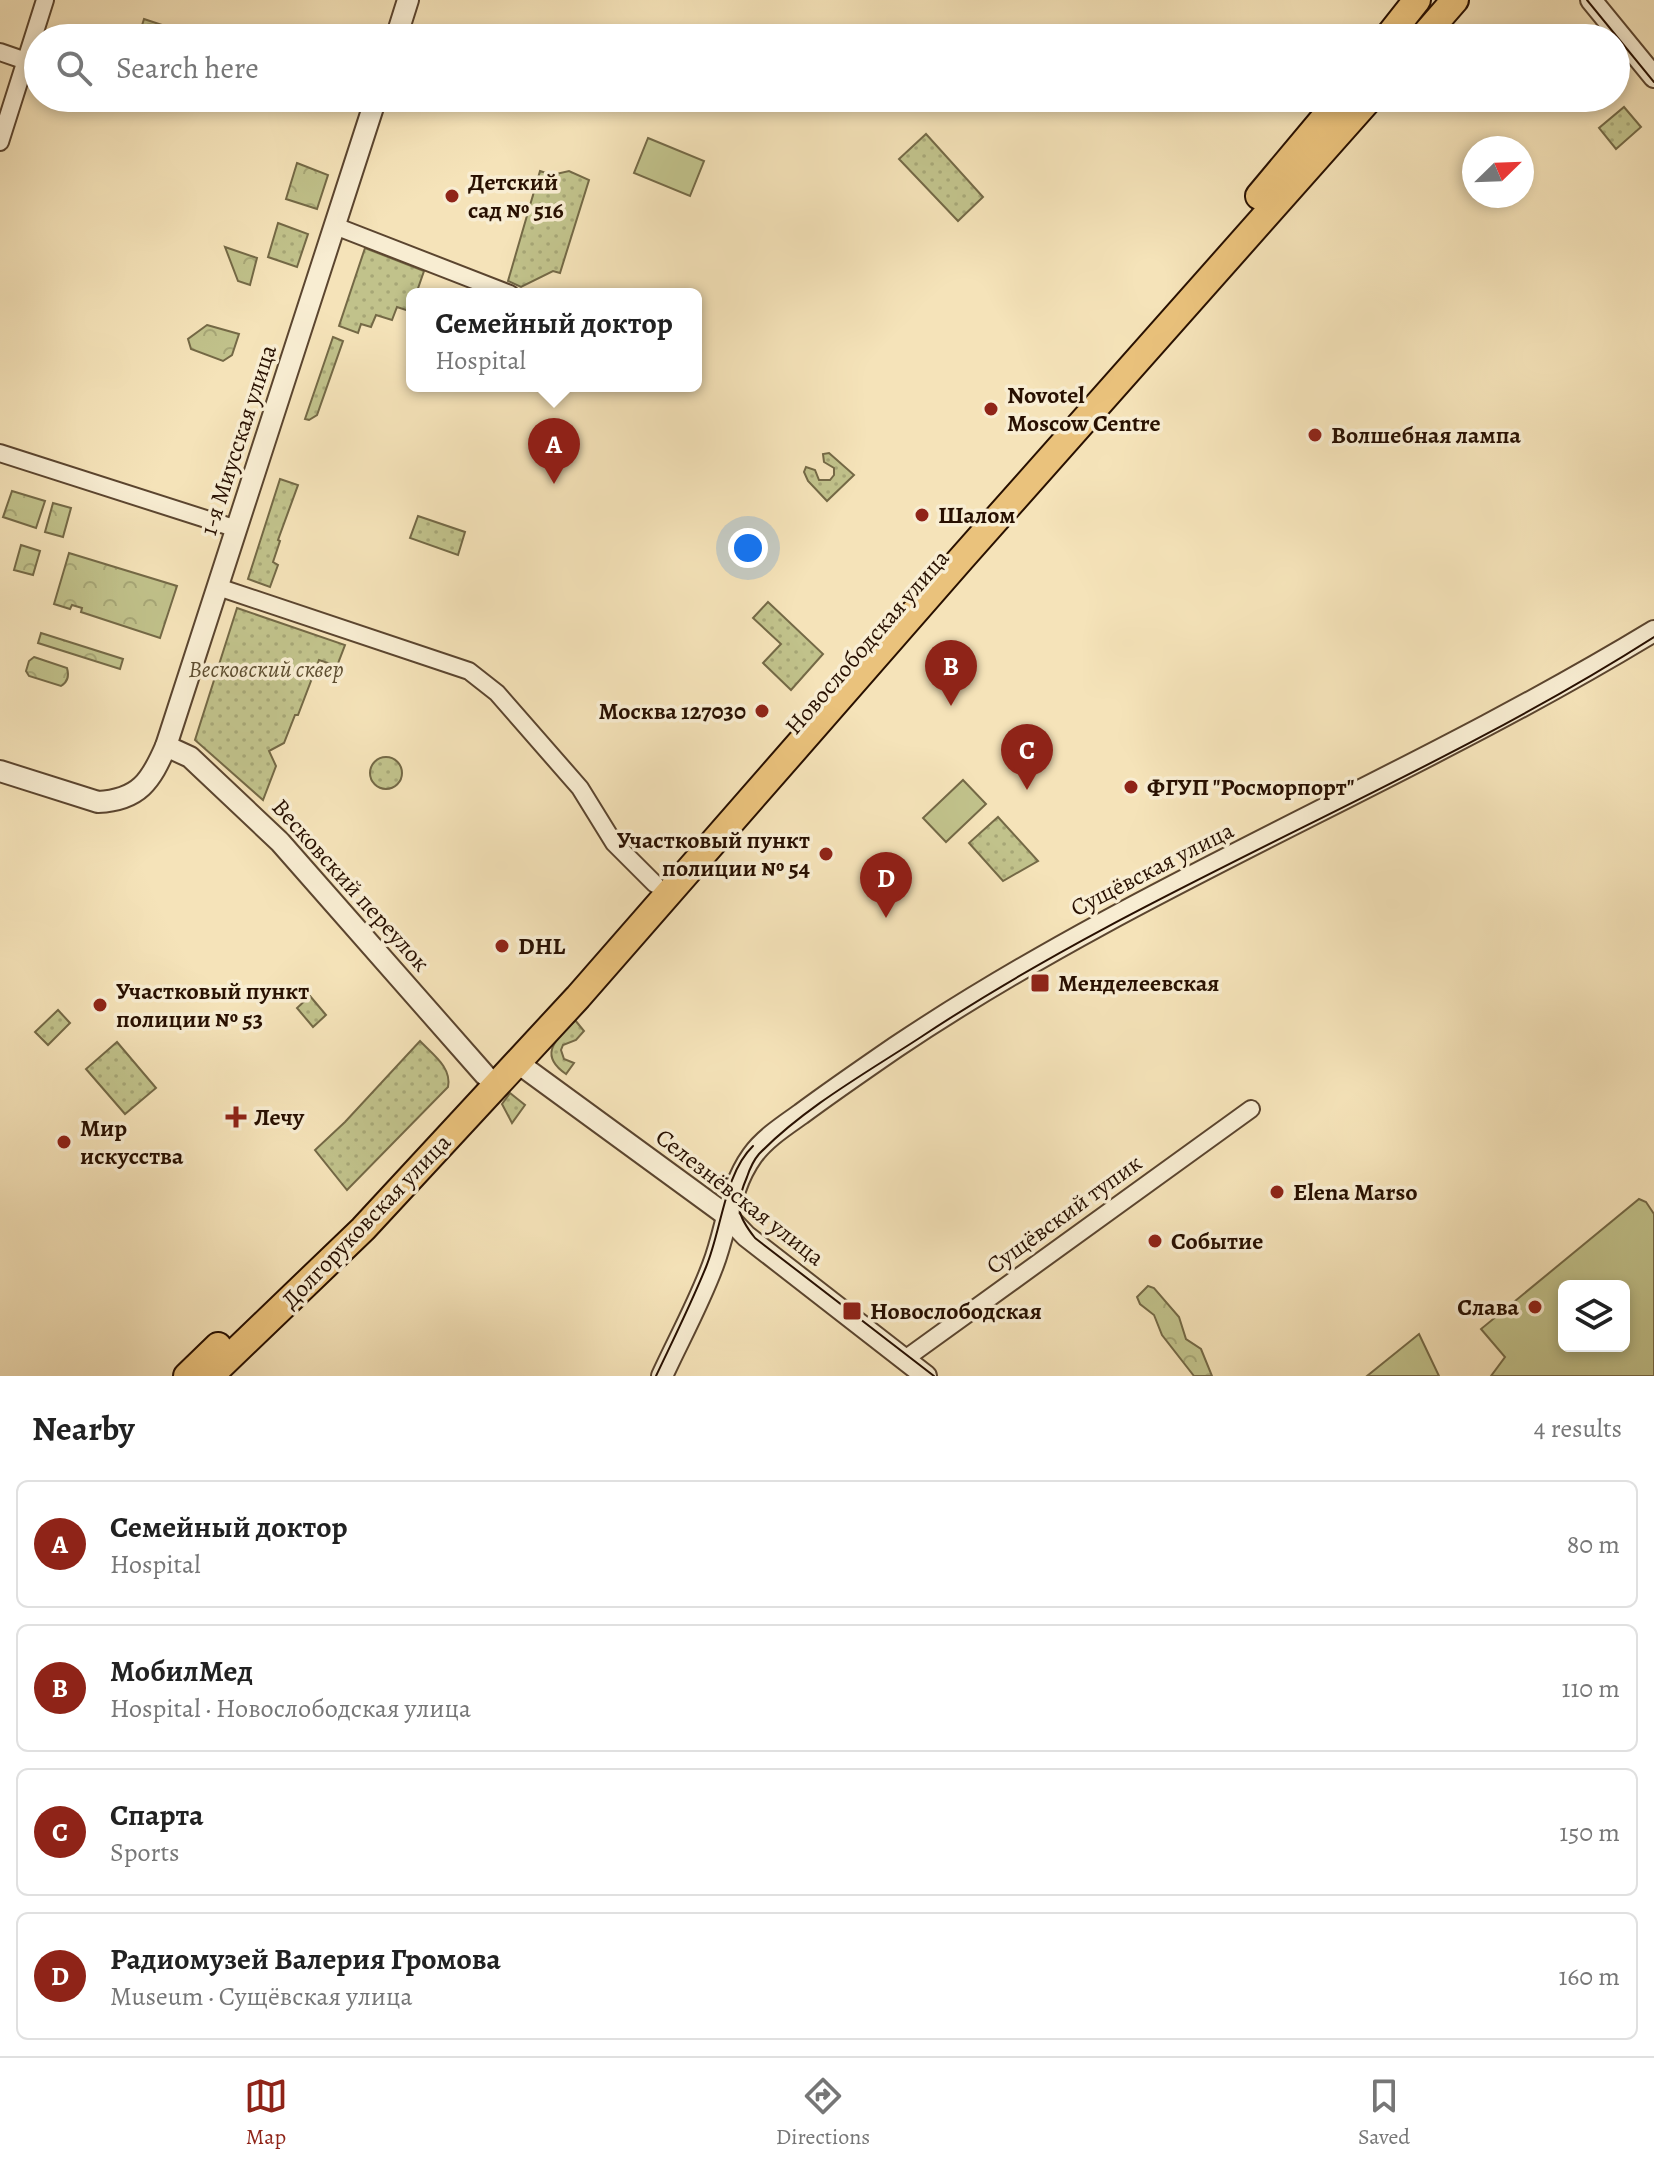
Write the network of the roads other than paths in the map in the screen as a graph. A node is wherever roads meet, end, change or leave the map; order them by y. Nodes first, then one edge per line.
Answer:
1 (45, 0) edge
2 (408, 0) edge
3 (1417, 0) edge
4 (1455, 0) edge
5 (1591, 0) edge
6 (38, 24) edge
7 (400, 24) edge
8 (1398, 24) edge
9 (1434, 24) edge
10 (1611, 24) edge
11 (1630, 48) edge
12 (0, 52) edge
13 (24, 60) edge
14 (24, 67) edge
15 (1654, 77) edge
16 (372, 112) edge
17 (1329, 112) edge
18 (1358, 112) edge
19 (0, 142) edge
20 (335, 226) junction
21 (495, 288) edge
22 (0, 453) edge
23 (237, 529) junction
24 (218, 587) junction
25 (1654, 631) edge
26 (166, 746) junction
27 (0, 771) edge
28 (655, 884) junction
29 (518, 1063) junction
30 (485, 1075) junction
31 (1251, 1109) dead end
32 (726, 1215) junction
33 (905, 1359) junction
34 (187, 1376) edge
35 (210, 1376) edge
36 (662, 1376) edge
37 (926, 1376) edge

1 - 6 street
2 - 7 street
3 - 8 main road
4 - 9 main road
5 - 10 street
11 - 15 street
12 - 13 street
14 - 19 street
16 - 20 street, 1-я Миусская улица
17 - 28 main road, Новослободская улица
18 - 29 main road, Новослободская улица
20 - 21 street
20 - 23 street, 1-я Миусская улица
22 - 23 street
23 - 24 street, 1-я Миусская улица
24 - 26 street, 1-я Миусская улица
24 - 28 street
25 - 32 street, Сущёвская улица
26 - 27 street, 1-я Миусская улица
26 - 30 street, Весковский переулок
28 - 30 main road, Новослободская улица
29 - 32 street, Селезнёвская улица
29 - 35 main road, Долгоруковская улица
30 - 34 main road, Долгоруковская улица
31 - 33 street, Сущёвский тупик
32 - 33 street, Селезнёвская улица
32 - 36 street, Сущёвская улица
33 - 37 street, Селезнёвская улица

